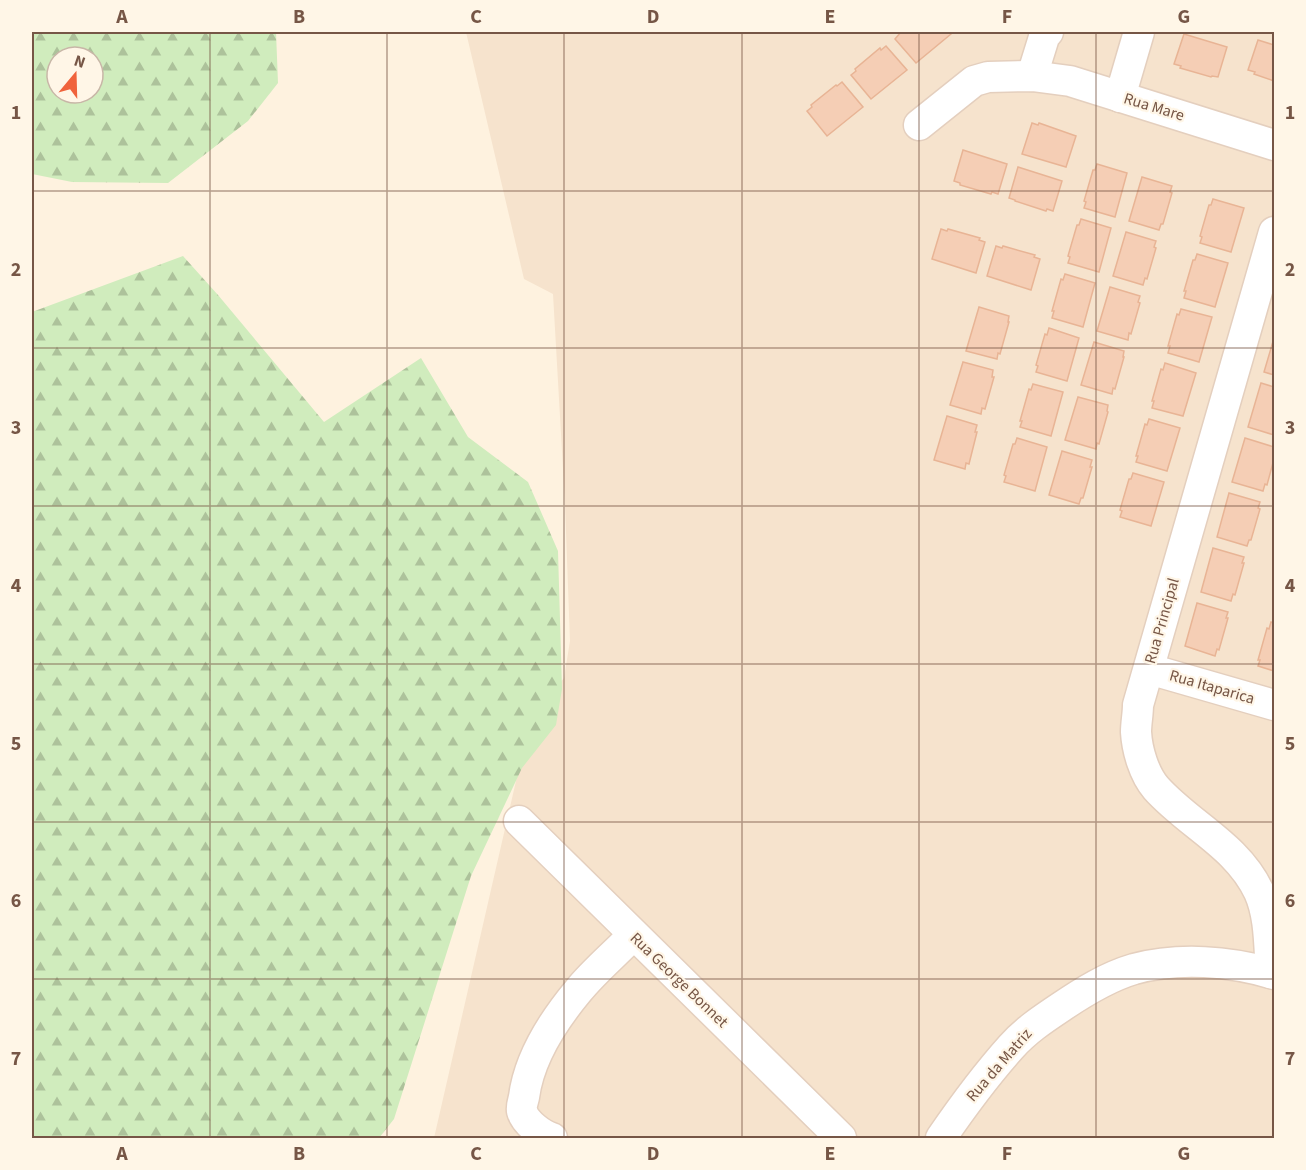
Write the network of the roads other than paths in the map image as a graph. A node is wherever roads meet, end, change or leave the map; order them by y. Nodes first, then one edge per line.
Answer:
1 (1048, 32) edge
2 (1139, 32) edge
3 (1032, 76) junction
4 (1120, 97) junction
5 (919, 125) dead end
6 (1275, 145) edge
7 (1275, 232) edge
8 (1149, 669) junction
9 (1275, 705) edge
10 (519, 820) dead end
11 (633, 935) junction
12 (1273, 974) edge
13 (552, 1138) edge
14 (841, 1138) edge
15 (942, 1138) edge

1 - 3 street
2 - 4 street
3 - 4 street, Rua Mare
3 - 5 street, Rua Mare
4 - 6 street, Rua Mare
7 - 8 street, Rua Principal
8 - 9 street, Rua Itaparica
8 - 12 street, Rua Principal
10 - 11 street, Rua George Bonnet
11 - 13 street
11 - 14 street, Rua George Bonnet
12 - 15 street, Rua da Matriz

